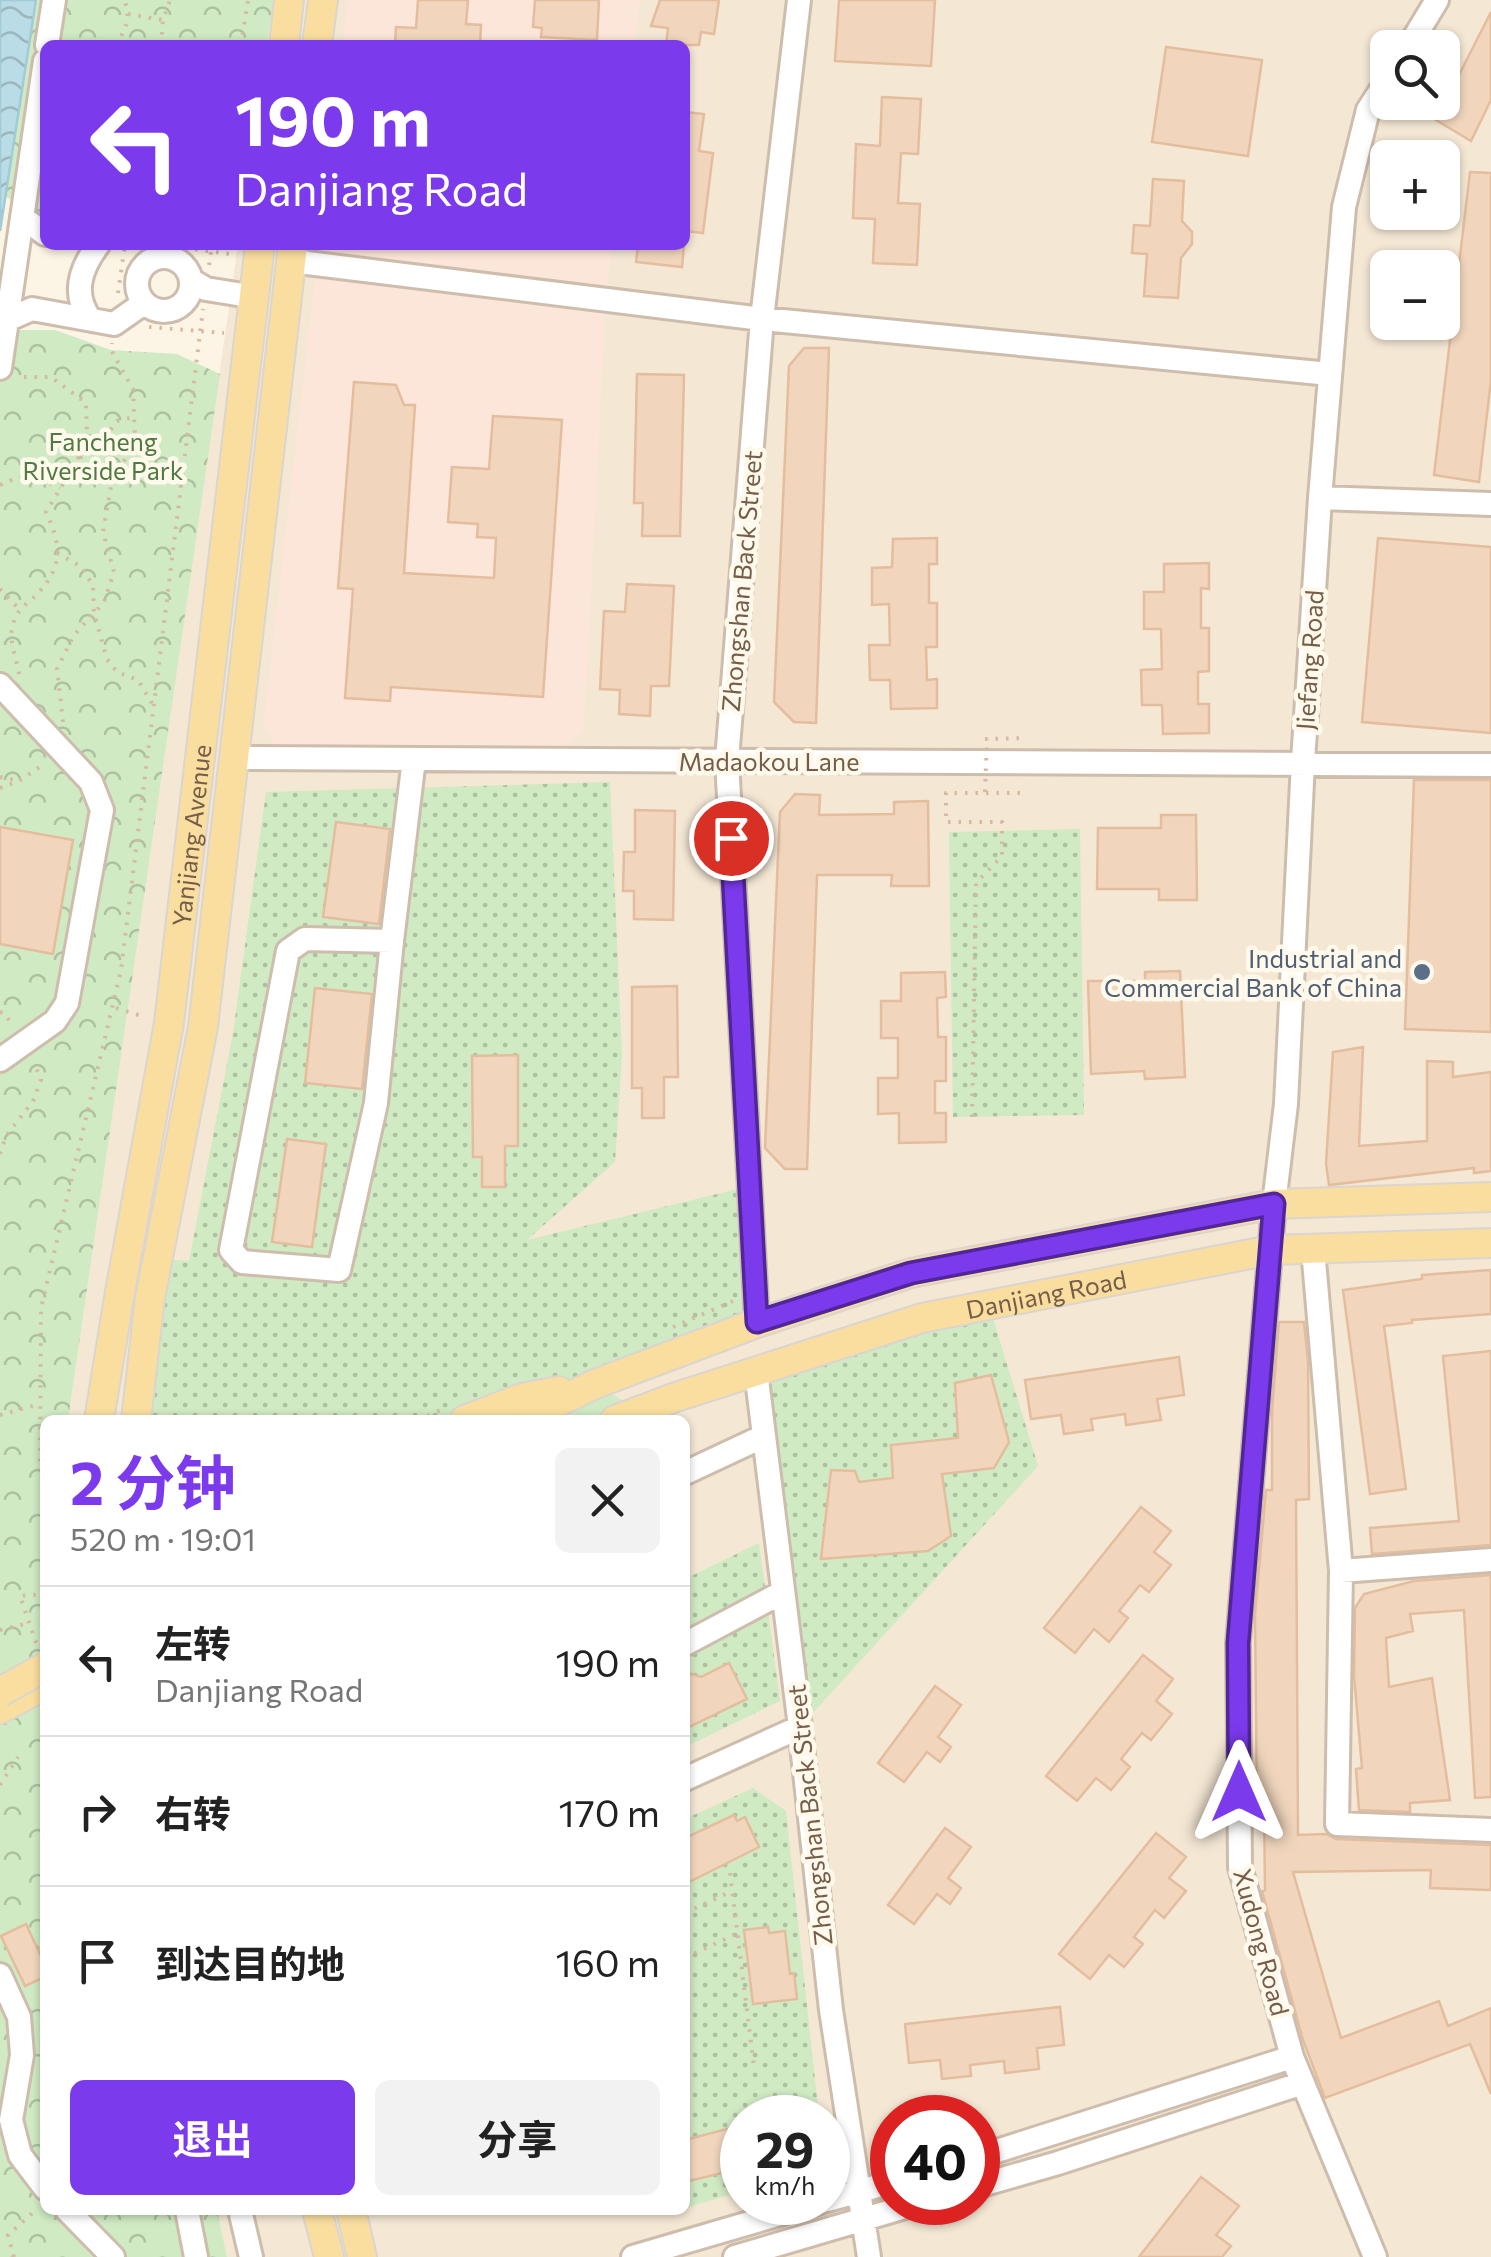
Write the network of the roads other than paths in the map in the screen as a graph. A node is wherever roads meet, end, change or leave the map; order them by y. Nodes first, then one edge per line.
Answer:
1 (54, 0) edge
2 (290, 0) edge
3 (322, 0) edge
4 (799, 0) edge
5 (1436, 0) edge
6 (1418, 30) edge
7 (48, 40) edge
8 (285, 40) edge
9 (318, 40) edge
10 (40, 95) edge
11 (1370, 107) edge
12 (22, 217) junction
13 (40, 230) edge
14 (94, 250) edge
15 (149, 250) edge
16 (259, 251) edge
17 (292, 253) edge
18 (195, 288) junction
19 (255, 297) junction
20 (144, 303) junction
21 (90, 319) junction
22 (762, 319) junction
23 (7, 320) junction
24 (6, 373) edge
25 (1330, 374) junction
26 (1320, 498) junction
27 (1491, 504) edge
28 (7, 692) edge
29 (235, 758) junction
30 (414, 759) junction
31 (726, 760) junction
32 (1302, 762) junction
33 (1491, 765) edge
34 (392, 942) junction
35 (0, 1060) edge
36 (1491, 1197) edge
37 (1274, 1204) junction
38 (1491, 1243) edge
39 (1313, 1249) junction
40 (1271, 1250) junction
41 (757, 1322) junction
42 (756, 1371) junction
43 (595, 1384) junction
44 (100, 1415) edge
45 (137, 1415) edge
46 (478, 1415) edge
47 (532, 1415) edge
48 (633, 1415) edge
49 (764, 1436) junction
50 (690, 1471) edge
51 (1491, 1560) edge
52 (1341, 1571) junction
53 (783, 1592) junction
54 (690, 1641) edge
55 (40, 1662) edge
56 (40, 1688) edge
57 (0, 1692) edge
58 (0, 1708) edge
59 (800, 1726) junction
60 (690, 1778) edge
61 (1491, 1830) edge
62 (0, 1974) edge
63 (1292, 2057) junction
64 (1303, 2083) junction
65 (1000, 2150) edge
66 (1000, 2180) edge
67 (40, 2181) edge
68 (870, 2188) edge
69 (858, 2192) junction
70 (850, 2194) edge
71 (72, 2215) edge
72 (188, 2215) edge
73 (241, 2215) edge
74 (318, 2215) edge
75 (352, 2215) edge
76 (870, 2217) edge
77 (864, 2219) junction
78 (744, 2225) edge
79 (113, 2257) edge
80 (196, 2257) edge
81 (251, 2257) edge
82 (329, 2257) edge
83 (362, 2257) edge
84 (633, 2257) edge
85 (735, 2257) edge
86 (868, 2257) edge
87 (1376, 2257) edge

1 - 7 street
2 - 8 main road
3 - 9 main road
4 - 22 street, Zhongshan Back Street
5 - 6 street
10 - 12 street
11 - 25 street, Jiefang Road
12 - 13 street
12 - 23 street
14 - 21 street
15 - 18 street
15 - 20 street
16 - 19 main road, Yanjiang Avenue
17 - 22 street
17 - 29 main road, Yanjiang Avenue
18 - 19 street
18 - 20 street
19 - 44 main road, Yanjiang Avenue
20 - 21 street
21 - 23 street
22 - 25 street
22 - 31 street, Zhongshan Back Street
23 - 24 street
25 - 26 street, Jiefang Road
26 - 27 street
26 - 32 street, Jiefang Road
28 - 35 street
29 - 30 street, Madaokou Lane
29 - 45 main road, Yanjiang Avenue
30 - 31 street, Madaokou Lane
30 - 34 street
31 - 32 street, Madaokou Lane
31 - 41 street, Zhongshan Back Street
32 - 33 street, Madaokou Lane
32 - 37 street, Jiefang Road
34 - 34 street
36 - 37 main road, Danjiang Road
37 - 40 street, Jiefang Road
37 - 41 main road, Danjiang Road
38 - 39 main road, Danjiang Road
39 - 40 main road, Danjiang Road
39 - 52 street
40 - 42 main road, Danjiang Road
40 - 63 street, Xudong Road
41 - 43 main road, Danjiang Road
42 - 48 main road, Danjiang Road
42 - 49 street, Zhongshan Back Street
43 - 46 main road
43 - 47 main road, Danjiang Road
49 - 50 street
49 - 53 street, Zhongshan Back Street
51 - 52 street
52 - 61 street
53 - 54 street
53 - 59 street, Zhongshan Back Street
55 - 57 main road, bridge
56 - 58 main road
59 - 60 street
59 - 69 street, Zhongshan Back Street
62 - 67 street
63 - 64 street, Xudong Road
63 - 65 street
64 - 66 street
64 - 87 street, Xudong Road
68 - 69 street
69 - 70 street
69 - 77 street, Zhongshan Back Street
71 - 79 street
72 - 80 street
73 - 81 street
74 - 82 main road
75 - 83 main road
76 - 77 street
77 - 85 street
77 - 86 street, Zhongshan Back Street
78 - 84 street

